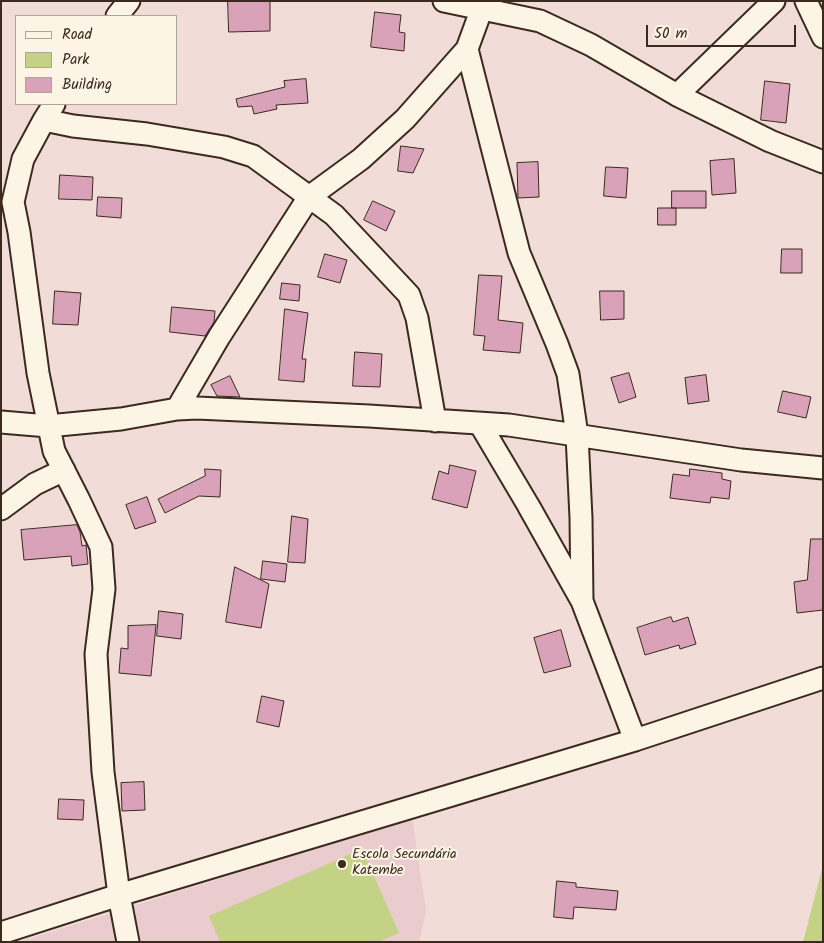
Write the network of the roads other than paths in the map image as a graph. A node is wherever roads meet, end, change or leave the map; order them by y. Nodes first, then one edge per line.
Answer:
1 (129, 1) edge
2 (444, 1) edge
3 (774, 1) edge
4 (806, 1) edge
5 (482, 8) junction
6 (118, 15) edge
7 (823, 37) edge
8 (467, 49) junction
9 (677, 95) junction
10 (49, 112) edge
11 (823, 162) edge
12 (309, 197) junction
13 (7, 198) edge
14 (177, 409) junction
15 (435, 421) junction
16 (1, 422) edge
17 (480, 424) junction
18 (48, 426) junction
19 (577, 435) junction
20 (823, 468) edge
21 (64, 470) junction
22 (1, 509) edge
23 (582, 601) junction
24 (823, 678) edge
25 (635, 740) junction
26 (119, 895) junction
27 (1, 933) edge
28 (128, 942) edge

1 - 6 street
2 - 5 street
3 - 9 street
4 - 7 street
5 - 8 street
5 - 9 street
8 - 12 street
8 - 19 street
9 - 11 street
10 - 12 street
10 - 13 street
12 - 14 street
12 - 15 street
13 - 18 street
14 - 15 street
14 - 18 street
15 - 17 street
16 - 18 street
17 - 19 street
17 - 23 street
18 - 21 street
19 - 20 street
19 - 23 street
21 - 22 street
21 - 26 street
23 - 25 street
24 - 25 street
25 - 26 street
26 - 27 street
26 - 28 street

